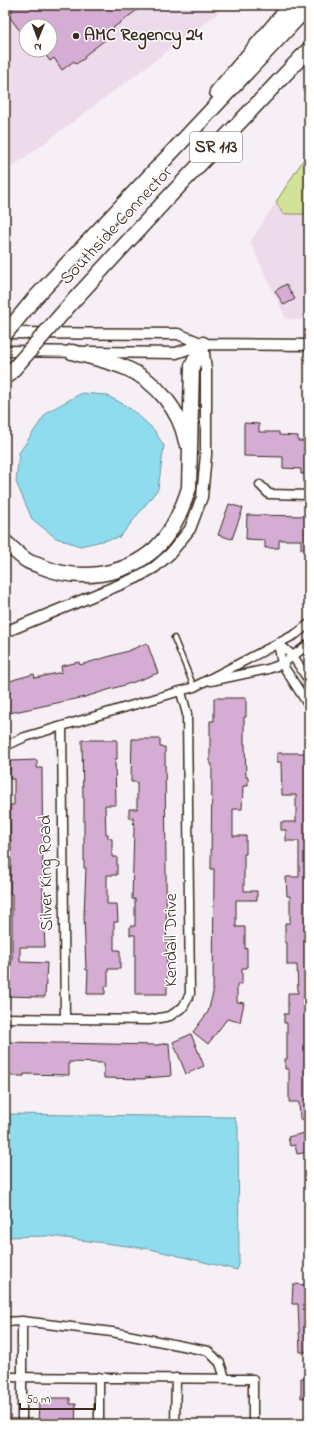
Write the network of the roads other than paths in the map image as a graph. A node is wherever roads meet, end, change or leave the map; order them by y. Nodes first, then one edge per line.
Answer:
1 (291, 5) edge
2 (309, 6) edge
3 (309, 49) edge
4 (183, 139) junction
5 (5, 333) edge
6 (203, 344) junction
7 (309, 345) edge
8 (5, 351) edge
9 (72, 352) junction
10 (5, 379) edge
11 (190, 463) junction
12 (260, 485) dead end
13 (309, 495) edge
14 (5, 542) edge
15 (309, 624) edge
16 (5, 632) edge
17 (174, 638) dead end
18 (278, 643) junction
19 (309, 644) edge
20 (293, 656) junction
21 (282, 664) junction
22 (309, 681) edge
23 (196, 685) junction
24 (181, 692) junction
25 (309, 706) edge
26 (62, 727) junction
27 (5, 746) edge
28 (5, 1018) edge
29 (65, 1019) junction
30 (22, 1321) junction
31 (5, 1322) edge
32 (22, 1376) junction
33 (5, 1377) edge
34 (99, 1377) junction
35 (176, 1378) junction
36 (225, 1378) junction
37 (22, 1424) edge
38 (99, 1424) edge
39 (175, 1424) edge
40 (253, 1424) edge

1 - 4 highway
2 - 4 highway, Southside Connector / SR 113
3 - 10 highway, Southside Connector / SR 113, bridge
4 - 5 highway, Southside Connector / SR 113, bridge
5 - 6 street
6 - 7 street
6 - 9 street
6 - 11 highway
6 - 16 street
8 - 9 street
9 - 11 highway
11 - 14 highway
12 - 13 street
15 - 18 street
17 - 23 lane
18 - 20 street
18 - 21 street
18 - 23 street
19 - 20 street
20 - 21 street
20 - 22 street
21 - 23 street
21 - 25 street
23 - 24 street
24 - 26 street
24 - 29 street, Kendall Drive
26 - 27 street
26 - 29 street, Silver King Road
28 - 29 street, Kendall Drive
30 - 31 street
30 - 32 street
30 - 36 street
32 - 33 street
32 - 34 street
32 - 37 street
34 - 35 street
34 - 38 street
35 - 36 street
35 - 39 street
36 - 40 street

